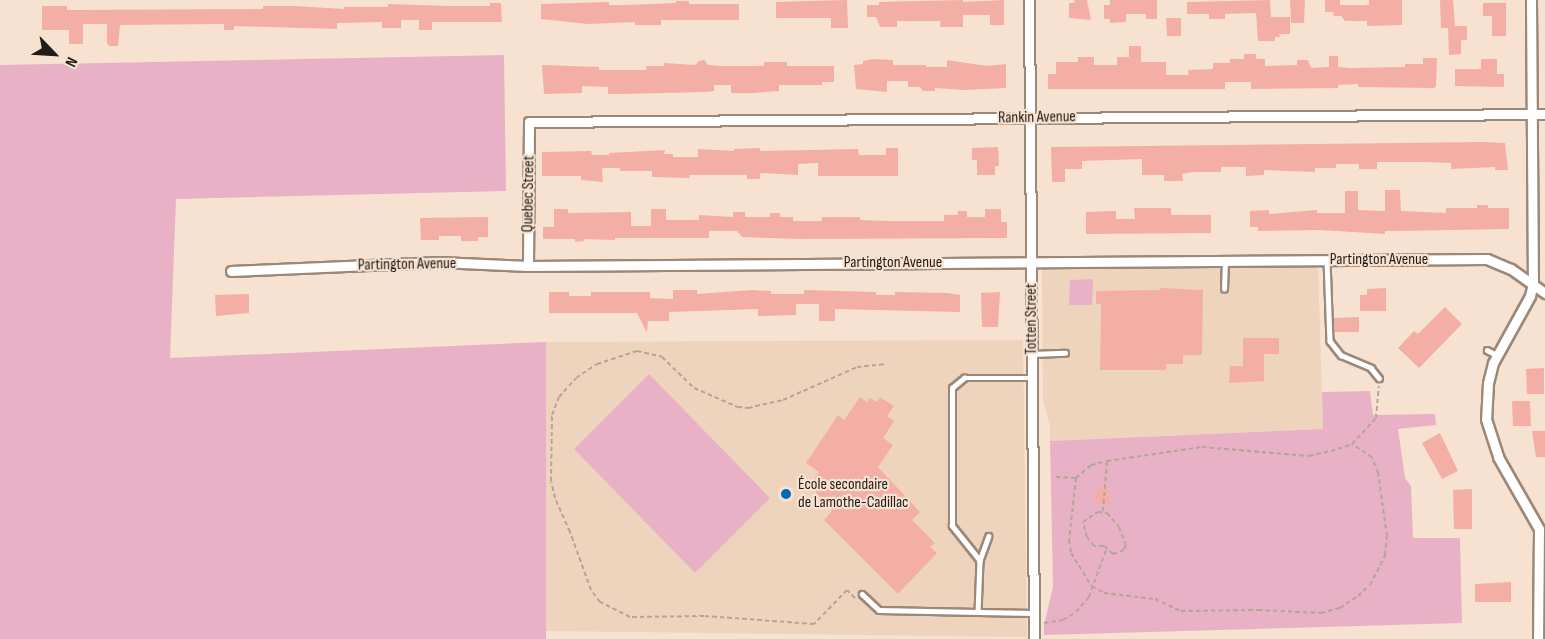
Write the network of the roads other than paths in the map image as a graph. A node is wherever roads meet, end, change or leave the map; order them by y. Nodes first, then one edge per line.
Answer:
1 (1029, 0) edge
2 (1531, 0) edge
3 (1532, 114) junction
4 (1545, 114) edge
5 (1030, 118) junction
6 (530, 122) joint
7 (1327, 260) junction
8 (1226, 261) junction
9 (1031, 262) junction
10 (528, 266) junction
11 (231, 271) dead end
12 (1533, 283) junction
13 (1224, 289) dead end
14 (1545, 293) edge
15 (1486, 350) dead end
16 (1065, 353) dead end
17 (1032, 354) junction
18 (1497, 355) junction
19 (1032, 378) junction
20 (1379, 378) road end
21 (1542, 529) edge
22 (989, 536) dead end
23 (980, 561) junction
24 (862, 594) dead end
25 (978, 612) junction
26 (1034, 613) junction
27 (1034, 639) edge
28 (1538, 639) edge

1 - 5 street, Totten Street
2 - 3 street
3 - 4 street, Rankin Avenue
3 - 5 street, Rankin Avenue
3 - 12 street
5 - 6 street, Rankin Avenue
5 - 9 street, Totten Street
6 - 10 street, Quebec Street
7 - 8 street, Partington Avenue
7 - 12 street, Partington Avenue
7 - 20 lane
8 - 9 street, Partington Avenue
8 - 13 lane
9 - 10 street, Partington Avenue
9 - 17 street, Totten Street
10 - 11 street, Partington Avenue
12 - 14 street, Partington Avenue
12 - 18 street
15 - 18 lane
16 - 17 lane
17 - 19 street, Totten Street
18 - 21 street
19 - 23 lane
19 - 26 street, Totten Street
21 - 28 street
22 - 23 lane
23 - 25 lane
24 - 25 lane
25 - 26 lane
26 - 27 street, Totten Street

